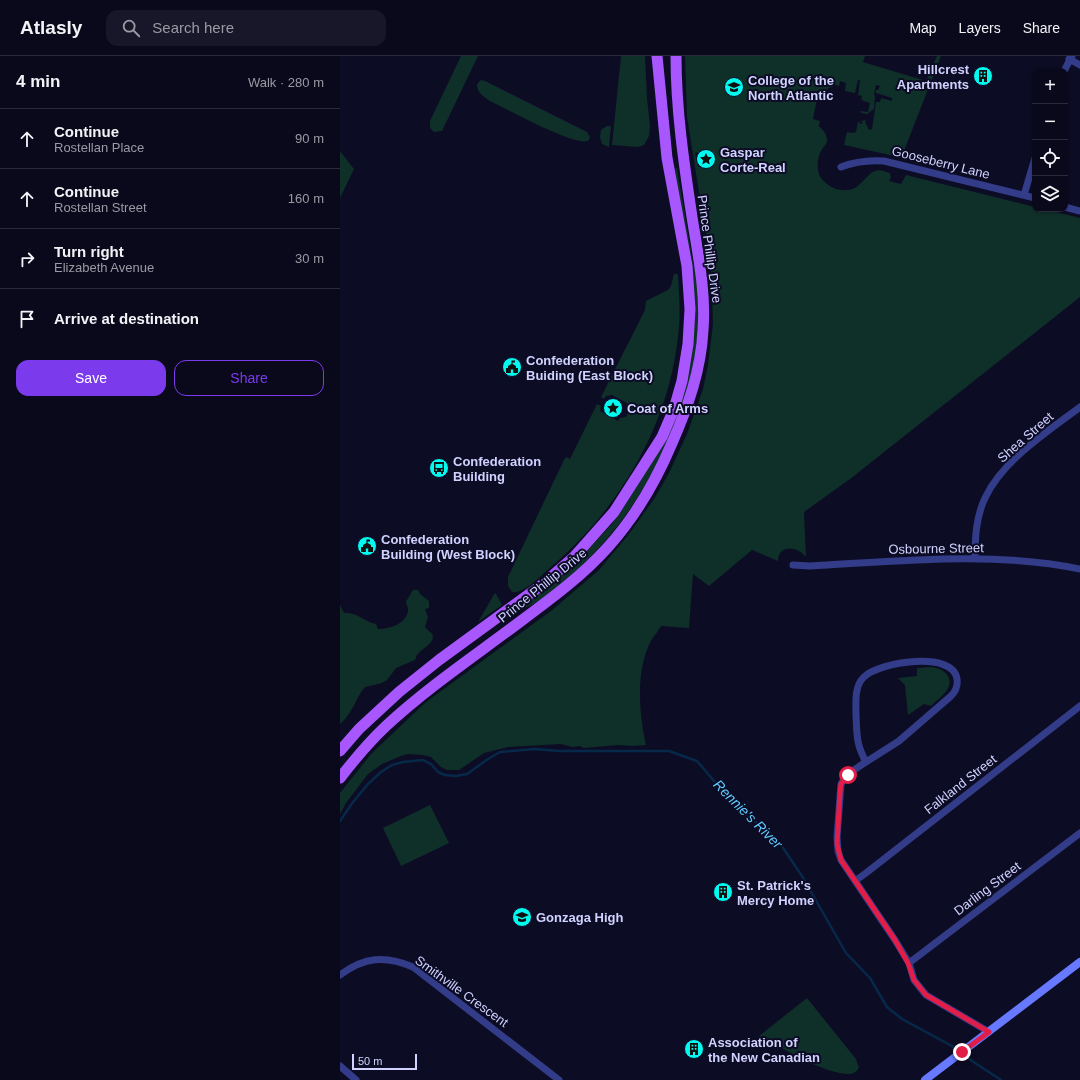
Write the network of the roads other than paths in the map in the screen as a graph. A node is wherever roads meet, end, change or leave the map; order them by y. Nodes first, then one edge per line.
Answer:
1 (657, 56) edge
2 (676, 56) edge
3 (1071, 58) edge
4 (1080, 65) edge
5 (1066, 68) edge
6 (841, 167) dead end
7 (1032, 168) edge
8 (1024, 195) junction
9 (1032, 197) edge
10 (1068, 208) edge
11 (1080, 211) edge
12 (1080, 407) edge
13 (975, 558) junction
14 (793, 565) dead end
15 (1080, 569) edge
16 (1080, 706) edge
17 (340, 751) edge
18 (866, 762) junction
19 (340, 778) edge
20 (1080, 833) edge
21 (855, 881) junction
22 (1080, 962) edge
23 (908, 963) junction
24 (340, 975) edge
25 (989, 1032) junction
26 (340, 1066) edge
27 (356, 1080) edge
28 (559, 1080) edge
29 (925, 1080) edge

1 - 17 main road, Prince Phillip Drive
2 - 19 main road, Prince Phillip Drive
3 - 4 street
3 - 5 street
6 - 8 street, Gooseberry Lane
7 - 8 street
8 - 9 street, Gooseberry Lane
10 - 11 street
12 - 13 street, Shea Street
13 - 14 street, Osbourne Street
13 - 15 street, Osbourne Street
16 - 21 street, Falkland Street
18 - 18 street
18 - 21 street
20 - 23 street, Darling Street
21 - 23 street
22 - 25 main road
23 - 25 street
24 - 28 street, Smithville Crescent
25 - 29 main road
26 - 27 street

